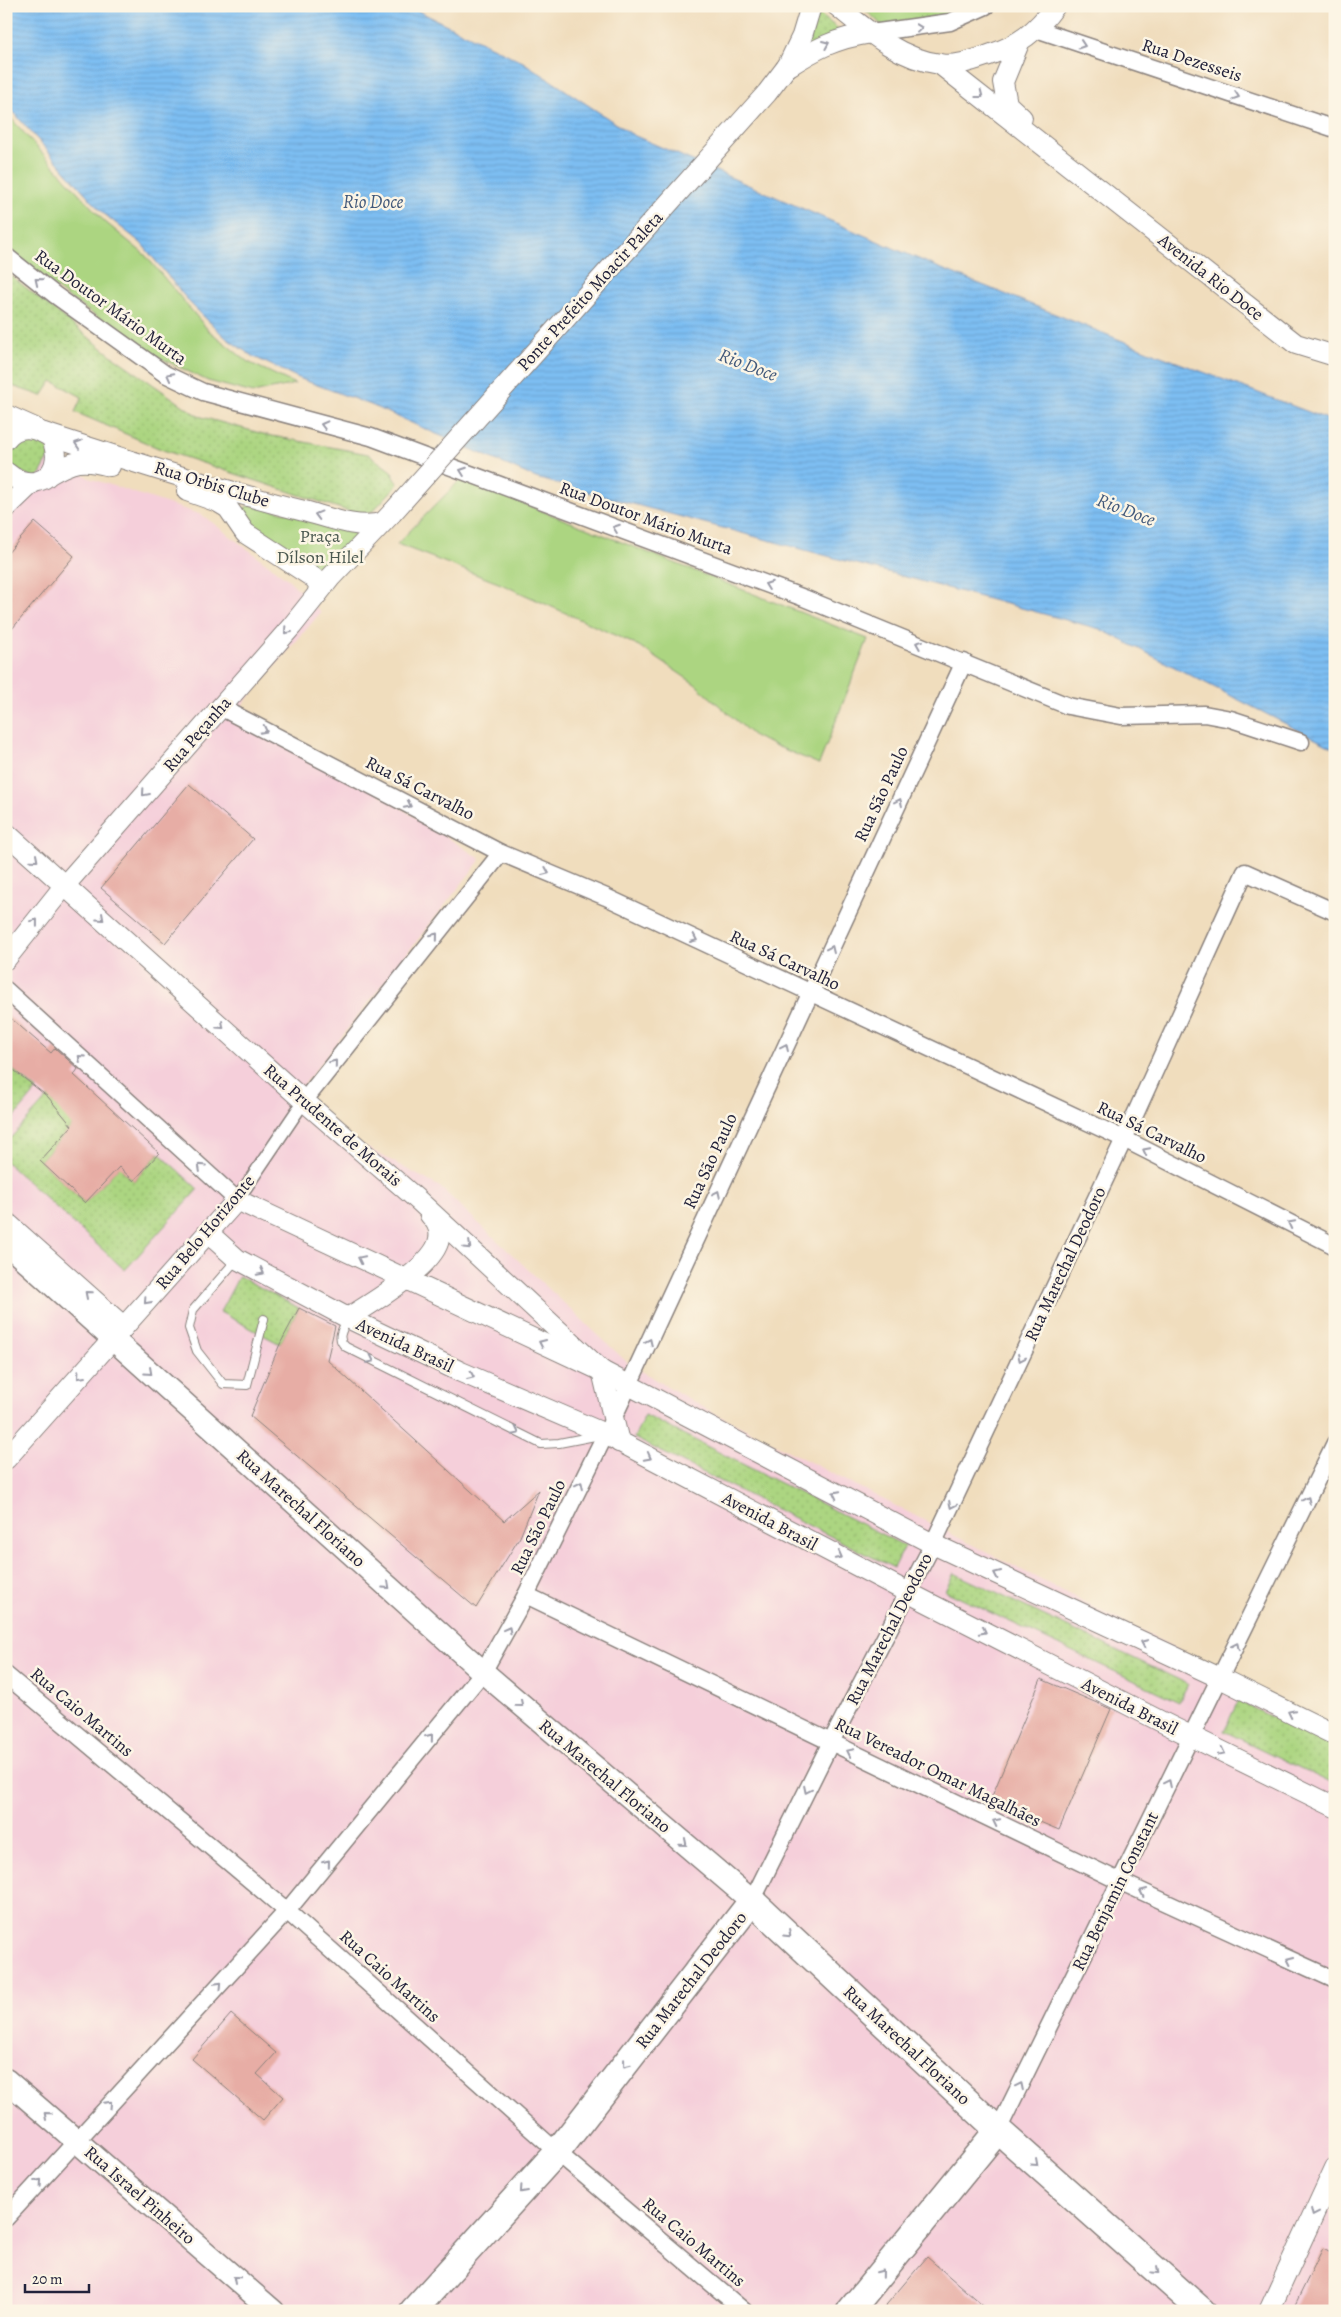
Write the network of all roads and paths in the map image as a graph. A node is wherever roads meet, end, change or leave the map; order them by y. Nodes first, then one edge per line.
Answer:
1 (811, 6) edge
2 (838, 6) edge
3 (986, 6) edge
4 (1055, 6) edge
5 (1036, 30) junction
6 (871, 33) junction
7 (1019, 43) junction
8 (941, 65) junction
9 (786, 68) junction
10 (1335, 129) edge
11 (1093, 184) junction
12 (6, 256) edge
13 (1335, 356) edge
14 (6, 415) edge
15 (40, 430) junction
16 (6, 439) edge
17 (6, 472) edge
18 (40, 479) junction
19 (258, 500) junction
20 (6, 508) edge
21 (387, 518) junction
22 (354, 524) junction
23 (248, 535) junction
24 (363, 543) junction
25 (321, 583) junction
26 (964, 662) junction
27 (220, 707) junction
28 (1301, 742) dead end
29 (6, 834) edge
30 (501, 853) junction
31 (65, 885) junction
32 (1335, 912) edge
33 (6, 958) edge
34 (6, 990) edge
35 (810, 993) junction
36 (304, 1101) junction
37 (1124, 1139) junction
38 (237, 1200) junction
39 (419, 1201) junction
40 (6, 1222) edge
41 (208, 1233) junction
42 (6, 1243) edge
43 (1335, 1246) edge
44 (237, 1259) junction
45 (405, 1280) junction
46 (348, 1318) junction
47 (264, 1319) dead end
48 (119, 1333) junction
49 (602, 1371) junction
50 (628, 1386) junction
51 (612, 1432) junction
52 (1335, 1443) edge
53 (6, 1459) edge
54 (933, 1544) junction
55 (909, 1593) junction
56 (526, 1595) junction
57 (483, 1672) junction
58 (6, 1675) edge
59 (1220, 1678) junction
60 (1335, 1735) edge
61 (1190, 1736) junction
62 (830, 1742) junction
63 (1335, 1807) edge
64 (1119, 1881) junction
65 (752, 1901) junction
66 (287, 1911) junction
67 (1335, 1980) edge
68 (6, 2080) edge
69 (998, 2130) junction
70 (76, 2140) junction
71 (557, 2152) junction
72 (1335, 2168) edge
73 (6, 2218) edge
74 (273, 2311) edge
75 (413, 2311) edge
76 (744, 2311) edge
77 (850, 2311) edge
78 (1202, 2311) edge
79 (1269, 2311) edge

1 - 9 street, Ponte Prefeito Moacir Paleta
2 - 6 street
6 -> 3 street
4 - 5 street
5 - 7 street
5 -> 10 street, Rua Dezesseis
6 - 8 street
9 -> 6 street, Ponte Prefeito Moacir Paleta
7 - 8 street
7 - 11 street, Avenida Rio Doce
8 -> 11 street, Avenida Rio Doce
9 - 21 street, Ponte Prefeito Moacir Paleta, bridge
11 - 13 street, Avenida Rio Doce
26 -> 12 street, Rua Doutor Mário Murta
14 - 15 street, Rua Orbis Clube
15 - 16 street
15 - 18 street
19 -> 15 street, Rua Orbis Clube
17 - 18 street
18 - 20 street
18 - 23 street, Rua Orbis Clube
22 -> 19 street, Rua Orbis Clube
19 - 23 street
21 - 22 street, Rua Orbis Clube
21 - 24 street, Rua Peçanha
22 - 24 street
23 - 25 street, Rua Orbis Clube
24 - 25 street, Rua Peçanha
25 -> 27 street, Rua Peçanha
26 - 28 street, Rua Doutor Mário Murta
35 -> 26 street, Rua São Paulo
27 -> 30 street, Rua Sá Carvalho
27 -> 31 street, Rua Peçanha
29 -> 31 street, Rua Prudente de Morais
30 -> 35 street, Rua Sá Carvalho
36 -> 30 street, Rua Belo Horizonte
33 -> 31 street, Rua Peçanha
31 -> 36 street, Rua Prudente de Morais
32 - 37 street, Rua Marechal Deodoro
38 -> 34 street
35 - 37 street, Rua Sá Carvalho
50 -> 35 street, Rua São Paulo
36 - 38 street, Rua Belo Horizonte
36 - 39 street, Rua Prudente de Morais
43 -> 37 street, Rua Sá Carvalho
37 -> 54 street, Rua Marechal Deodoro
38 - 41 street, Rua Belo Horizonte
45 -> 38 street
39 - 45 street
39 -> 49 street, Rua Prudente de Morais
48 -> 40 street, Rua Marechal Floriano
41 - 44 street, Avenida Brasil
41 -> 48 street, Rua Belo Horizonte
42 - 48 main road, Rua Marechal Floriano
44 -> 46 street, Avenida Brasil
44 - 47 lane
45 - 46 street
49 -> 45 street
46 -> 51 street, Avenida Brasil
46 -> 51 lane
48 -> 53 street, Rua Belo Horizonte
48 -> 57 main road, Rua Marechal Floriano
49 - 50 street
49 - 51 street
50 - 51 street, Rua São Paulo
54 -> 50 street
51 -> 55 street, Avenida Brasil
56 -> 51 street, Rua São Paulo
59 -> 52 street, Rua Benjamin Constant
54 - 55 street, Rua Marechal Deodoro
59 -> 54 street
55 -> 61 street, Avenida Brasil
55 - 62 street, Rua Marechal Deodoro
57 -> 56 street, Rua São Paulo
56 - 62 street, Rua Vereador Omar Magalhães
57 -> 65 main road, Rua Marechal Floriano
66 -> 57 street, Rua São Paulo
58 - 66 street, Rua Caio Martins
60 -> 59 street
59 - 61 street, Rua Benjamin Constant
61 -> 63 street, Avenida Brasil
64 -> 61 street, Rua Benjamin Constant
64 -> 62 street, Rua Vereador Omar Magalhães
62 -> 65 street, Rua Marechal Deodoro
67 -> 64 street, Rua Vereador Omar Magalhães
69 -> 64 street, Rua Benjamin Constant
65 -> 69 main road, Rua Marechal Floriano
65 -> 71 main road, Rua Marechal Deodoro
70 -> 66 street, Rua São Paulo
66 - 71 street, Rua Caio Martins
70 -> 68 main road, Rua Israel Pinheiro
77 -> 69 main road, Rua Benjamin Constant
69 -> 78 main road, Rua Marechal Floriano
73 -> 70 street, Rua São Paulo
74 -> 70 main road, Rua Israel Pinheiro
71 -> 75 main road, Rua Marechal Deodoro
71 - 76 street, Rua Caio Martins
72 -> 79 street

